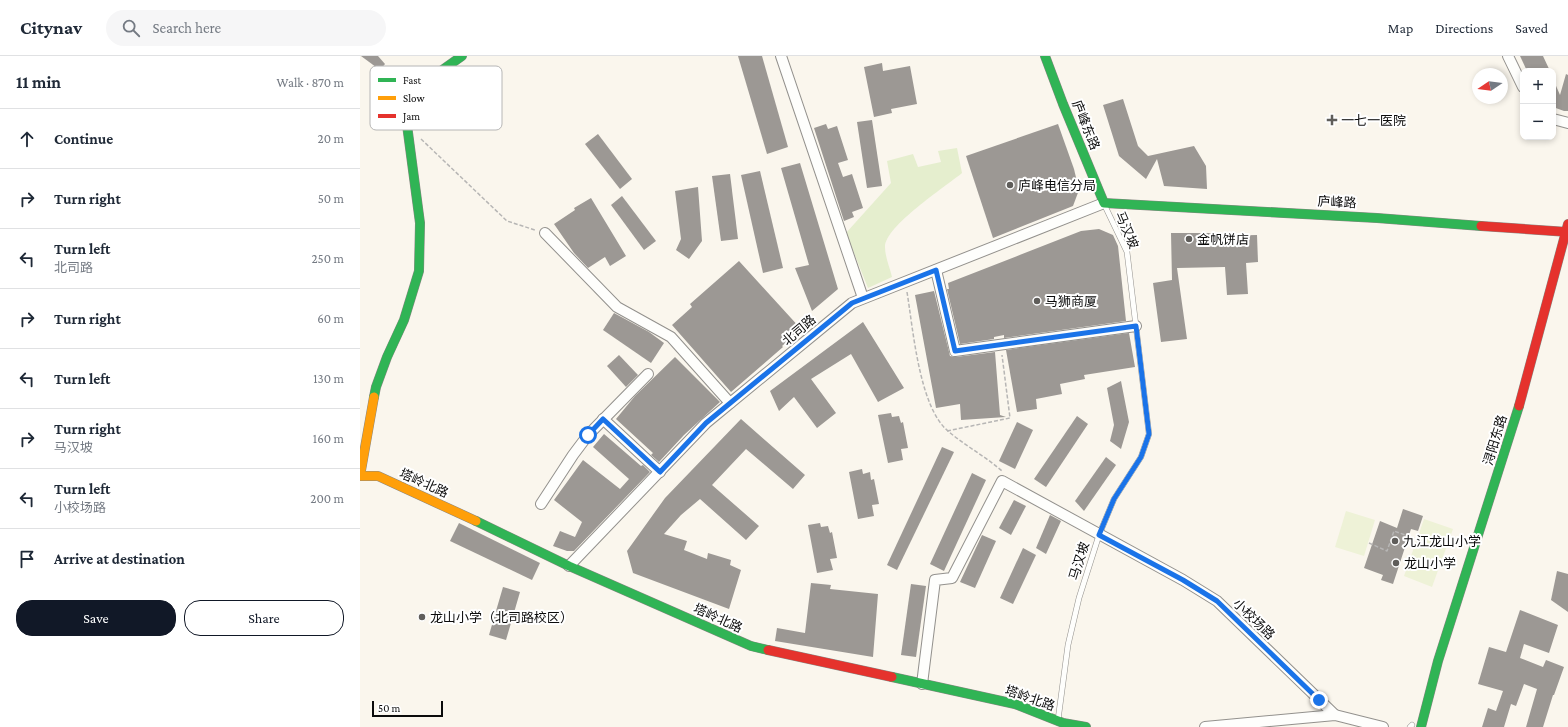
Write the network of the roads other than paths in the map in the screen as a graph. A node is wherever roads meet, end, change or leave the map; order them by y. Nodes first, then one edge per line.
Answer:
1 (462, 56) edge
2 (781, 56) edge
3 (1045, 56) edge
4 (1508, 56) edge
5 (448, 66) edge
6 (1520, 81) edge
7 (1556, 120) edge
8 (1568, 123) edge
9 (408, 130) edge
10 (1104, 203) junction
11 (1567, 229) edge
12 (545, 233) road end
13 (936, 270) junction
14 (863, 298) junction
15 (1136, 326) junction
16 (648, 374) dead end
17 (730, 403) junction
18 (603, 419) junction
19 (660, 472) junction
20 (360, 476) edge
21 (541, 504) dead end
22 (1099, 535) junction
23 (569, 566) junction
24 (922, 684) junction
25 (1335, 715) junction
26 (1058, 724) edge
27 (1413, 726) edge
28 (1086, 727) edge
29 (1206, 727) edge
30 (1383, 727) edge

1 - 5 street
2 - 14 street
3 - 10 street, 庐峰东路
4 - 6 street
7 - 8 street
9 - 20 street
10 - 11 street, 庐峰路
10 - 13 street, 北司路
10 - 15 lane, 马汉坡
11 - 27 street, 浔阳东路
12 - 17 street
13 - 14 street, 北司路
13 - 15 street
14 - 17 street, 北司路
15 - 22 lane, 马汉坡
16 - 18 street
17 - 19 street, 北司路
18 - 19 street
18 - 21 street
19 - 23 street, 北司路
20 - 23 street, 塔岭北路
22 - 24 street, 小校场路
22 - 25 street, 小校场路
22 - 26 lane, 马汉坡
23 - 24 street, 塔岭北路
24 - 26 street, 塔岭北路
25 - 29 street
25 - 30 street
26 - 28 street, 塔岭北路

